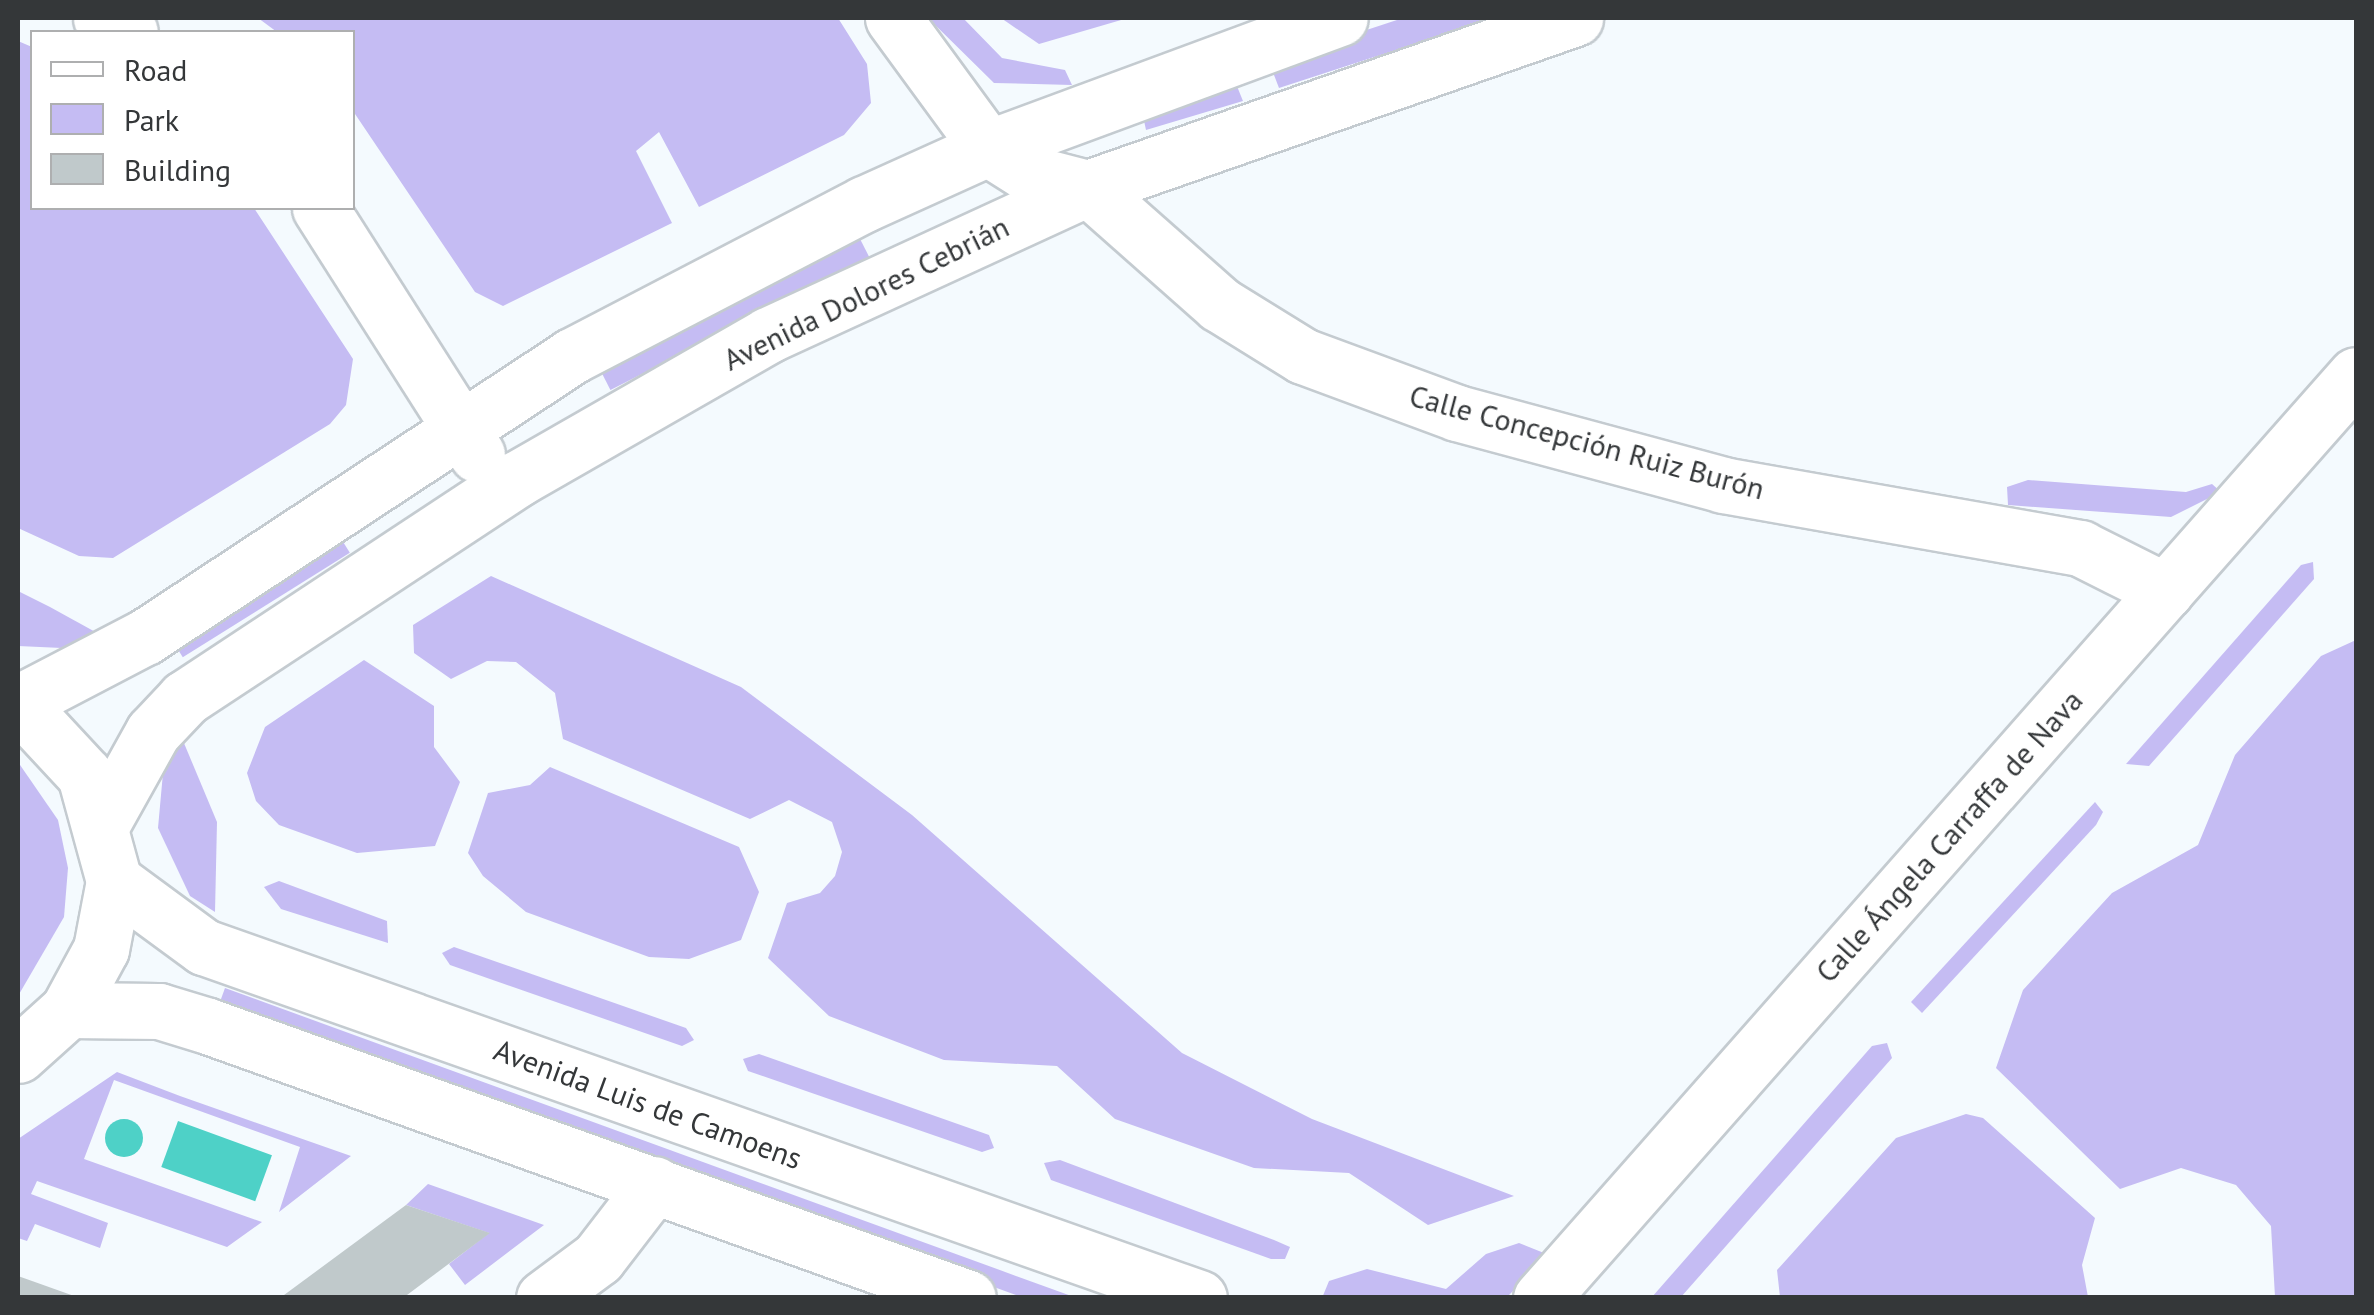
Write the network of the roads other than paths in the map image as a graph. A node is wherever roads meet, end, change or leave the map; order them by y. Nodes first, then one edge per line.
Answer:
1 (102, 18) edge
2 (894, 18) edge
3 (1340, 18) edge
4 (1574, 18) edge
5 (126, 30) edge
6 (988, 148) junction
7 (1088, 188) junction
8 (321, 210) edge
9 (2356, 375) edge
10 (459, 423) junction
11 (499, 492) junction
12 (2166, 592) junction
13 (18, 703) edge
14 (104, 820) junction
15 (114, 881) junction
16 (68, 1010) junction
17 (18, 1055) edge
18 (655, 1184) junction
19 (544, 1298) edge
20 (968, 1298) edge
21 (1199, 1298) edge
22 (1540, 1298) edge

1 - 5 street
2 - 6 street, Calle Concepción Ruiz Burón
3 - 6 street
4 - 7 street, Avenida Dolores Cebrián
6 - 7 street, Calle Concepción Ruiz Burón
6 - 10 street
7 - 11 street, Avenida Dolores Cebrián
7 - 12 street, Calle Concepción Ruiz Burón
8 - 10 street
9 - 12 street, Calle Ángela Carraffa de Nava
10 - 11 street
10 - 13 street
11 - 14 street, Avenida Dolores Cebrián
12 - 22 street, Calle Ángela Carraffa de Nava
13 - 14 street
14 - 15 street
15 - 16 street
15 - 21 street, Avenida Luis de Camoens
16 - 17 street
16 - 18 street
18 - 19 street
18 - 20 street

